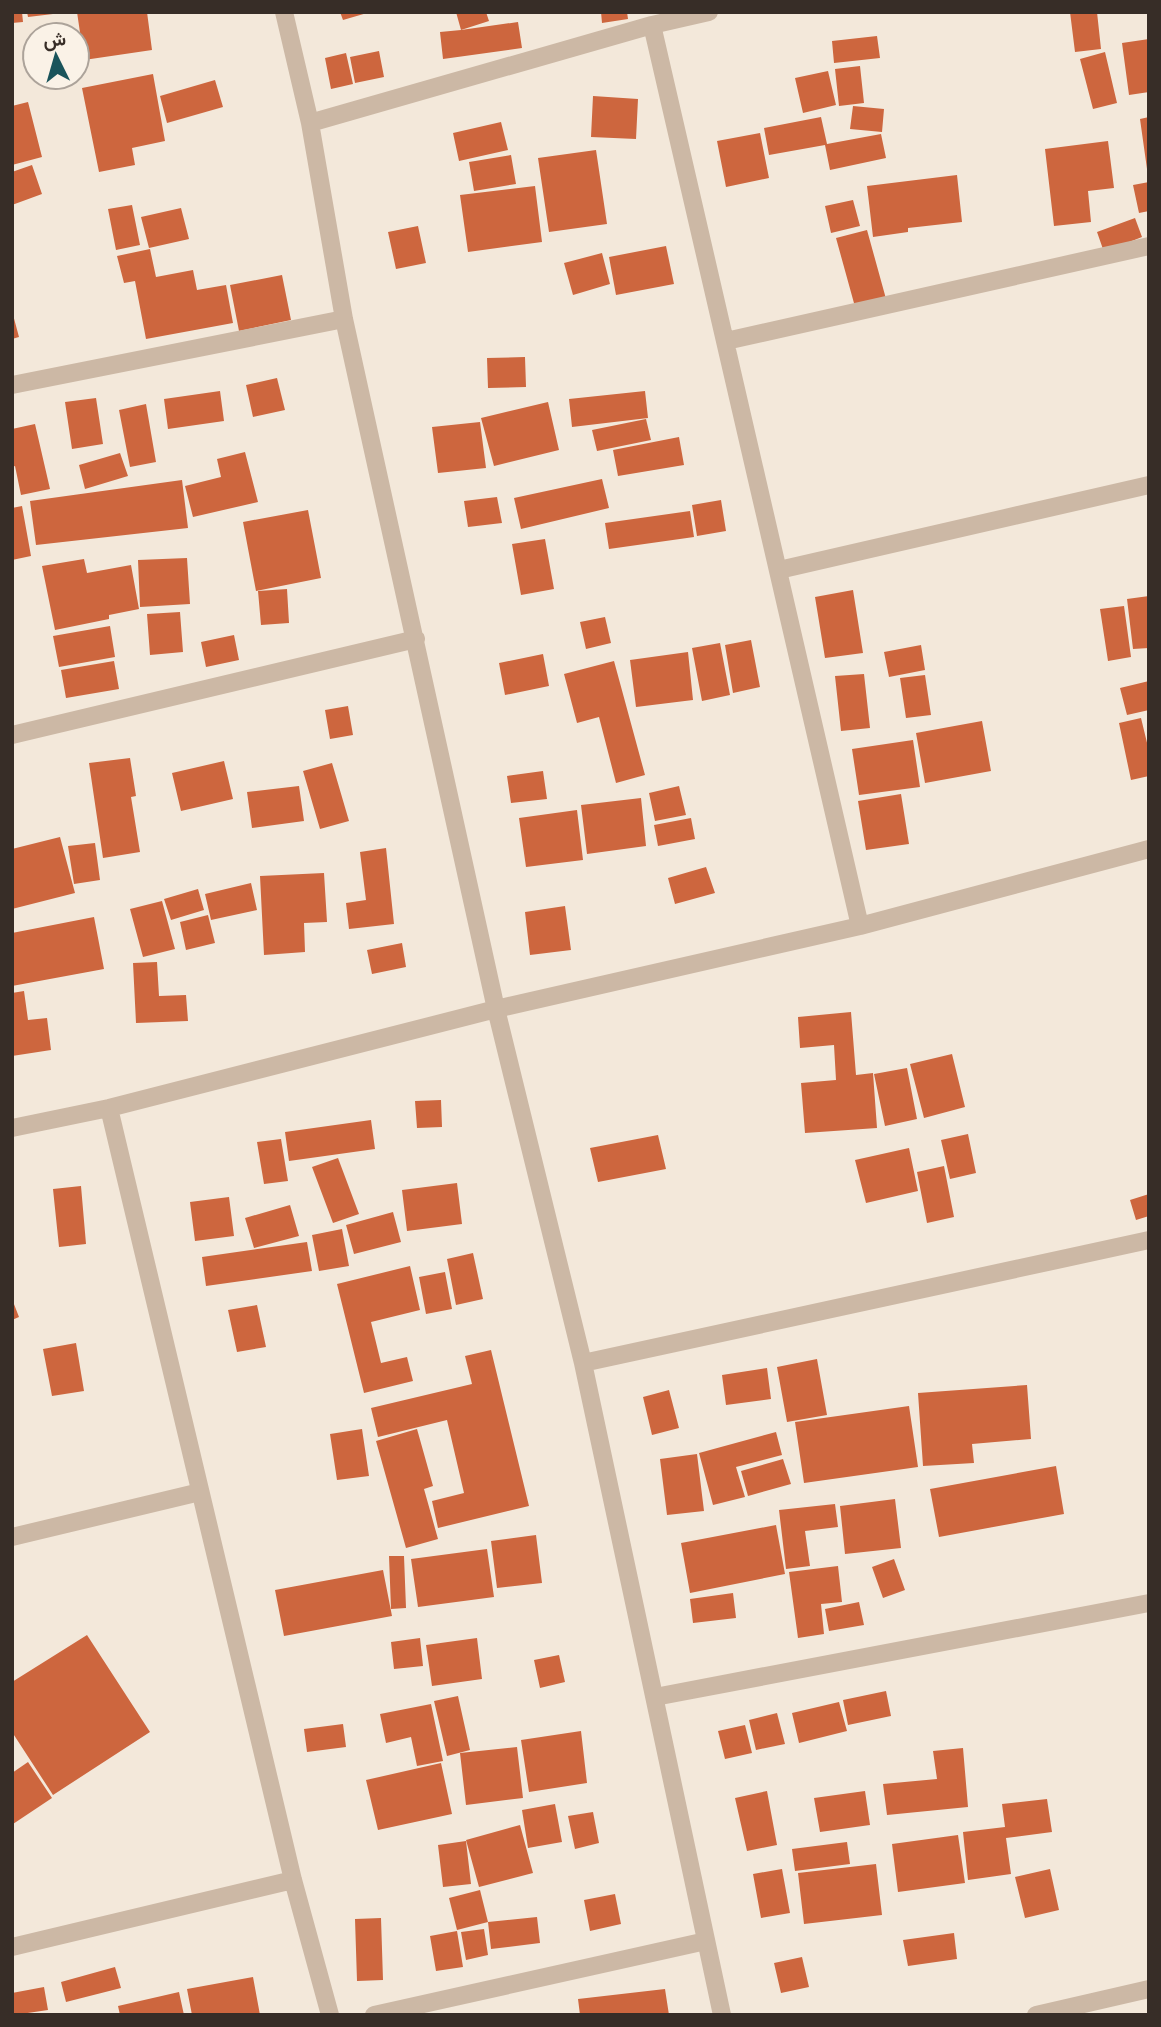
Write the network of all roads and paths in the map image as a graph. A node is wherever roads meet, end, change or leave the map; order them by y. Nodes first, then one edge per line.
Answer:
1 (284, 12) edge
2 (709, 12) edge
3 (652, 25) junction
4 (310, 123) junction
5 (1149, 246) edge
6 (344, 319) junction
7 (726, 341) junction
8 (12, 385) edge
9 (1149, 485) edge
10 (779, 570) junction
11 (416, 639) junction
12 (12, 735) edge
13 (1149, 849) edge
14 (860, 926) junction
15 (496, 1009) junction
16 (109, 1108) junction
17 (12, 1128) edge
18 (1149, 1240) edge
19 (583, 1363) junction
20 (200, 1492) junction
21 (12, 1536) edge
22 (1149, 1603) edge
23 (655, 1697) junction
24 (293, 1880) junction
25 (706, 1941) junction
26 (12, 1947) edge
27 (1149, 1989) edge
28 (330, 2015) edge
29 (374, 2015) edge
30 (722, 2015) edge
31 (1037, 2015) edge

1 - 4 street
2 - 3 street
3 - 4 street
3 - 7 street
4 - 6 street
5 - 7 street
6 - 8 street
6 - 11 street
7 - 10 street
9 - 10 street
10 - 14 street
11 - 12 street
11 - 15 street
13 - 14 street
14 - 15 street
15 - 16 street
15 - 19 street
16 - 17 street
16 - 20 street
18 - 19 street
19 - 23 street
20 - 21 street
20 - 24 street
22 - 23 street
23 - 25 street
24 - 26 street
24 - 28 street
25 - 29 street
25 - 30 street
27 - 31 street

